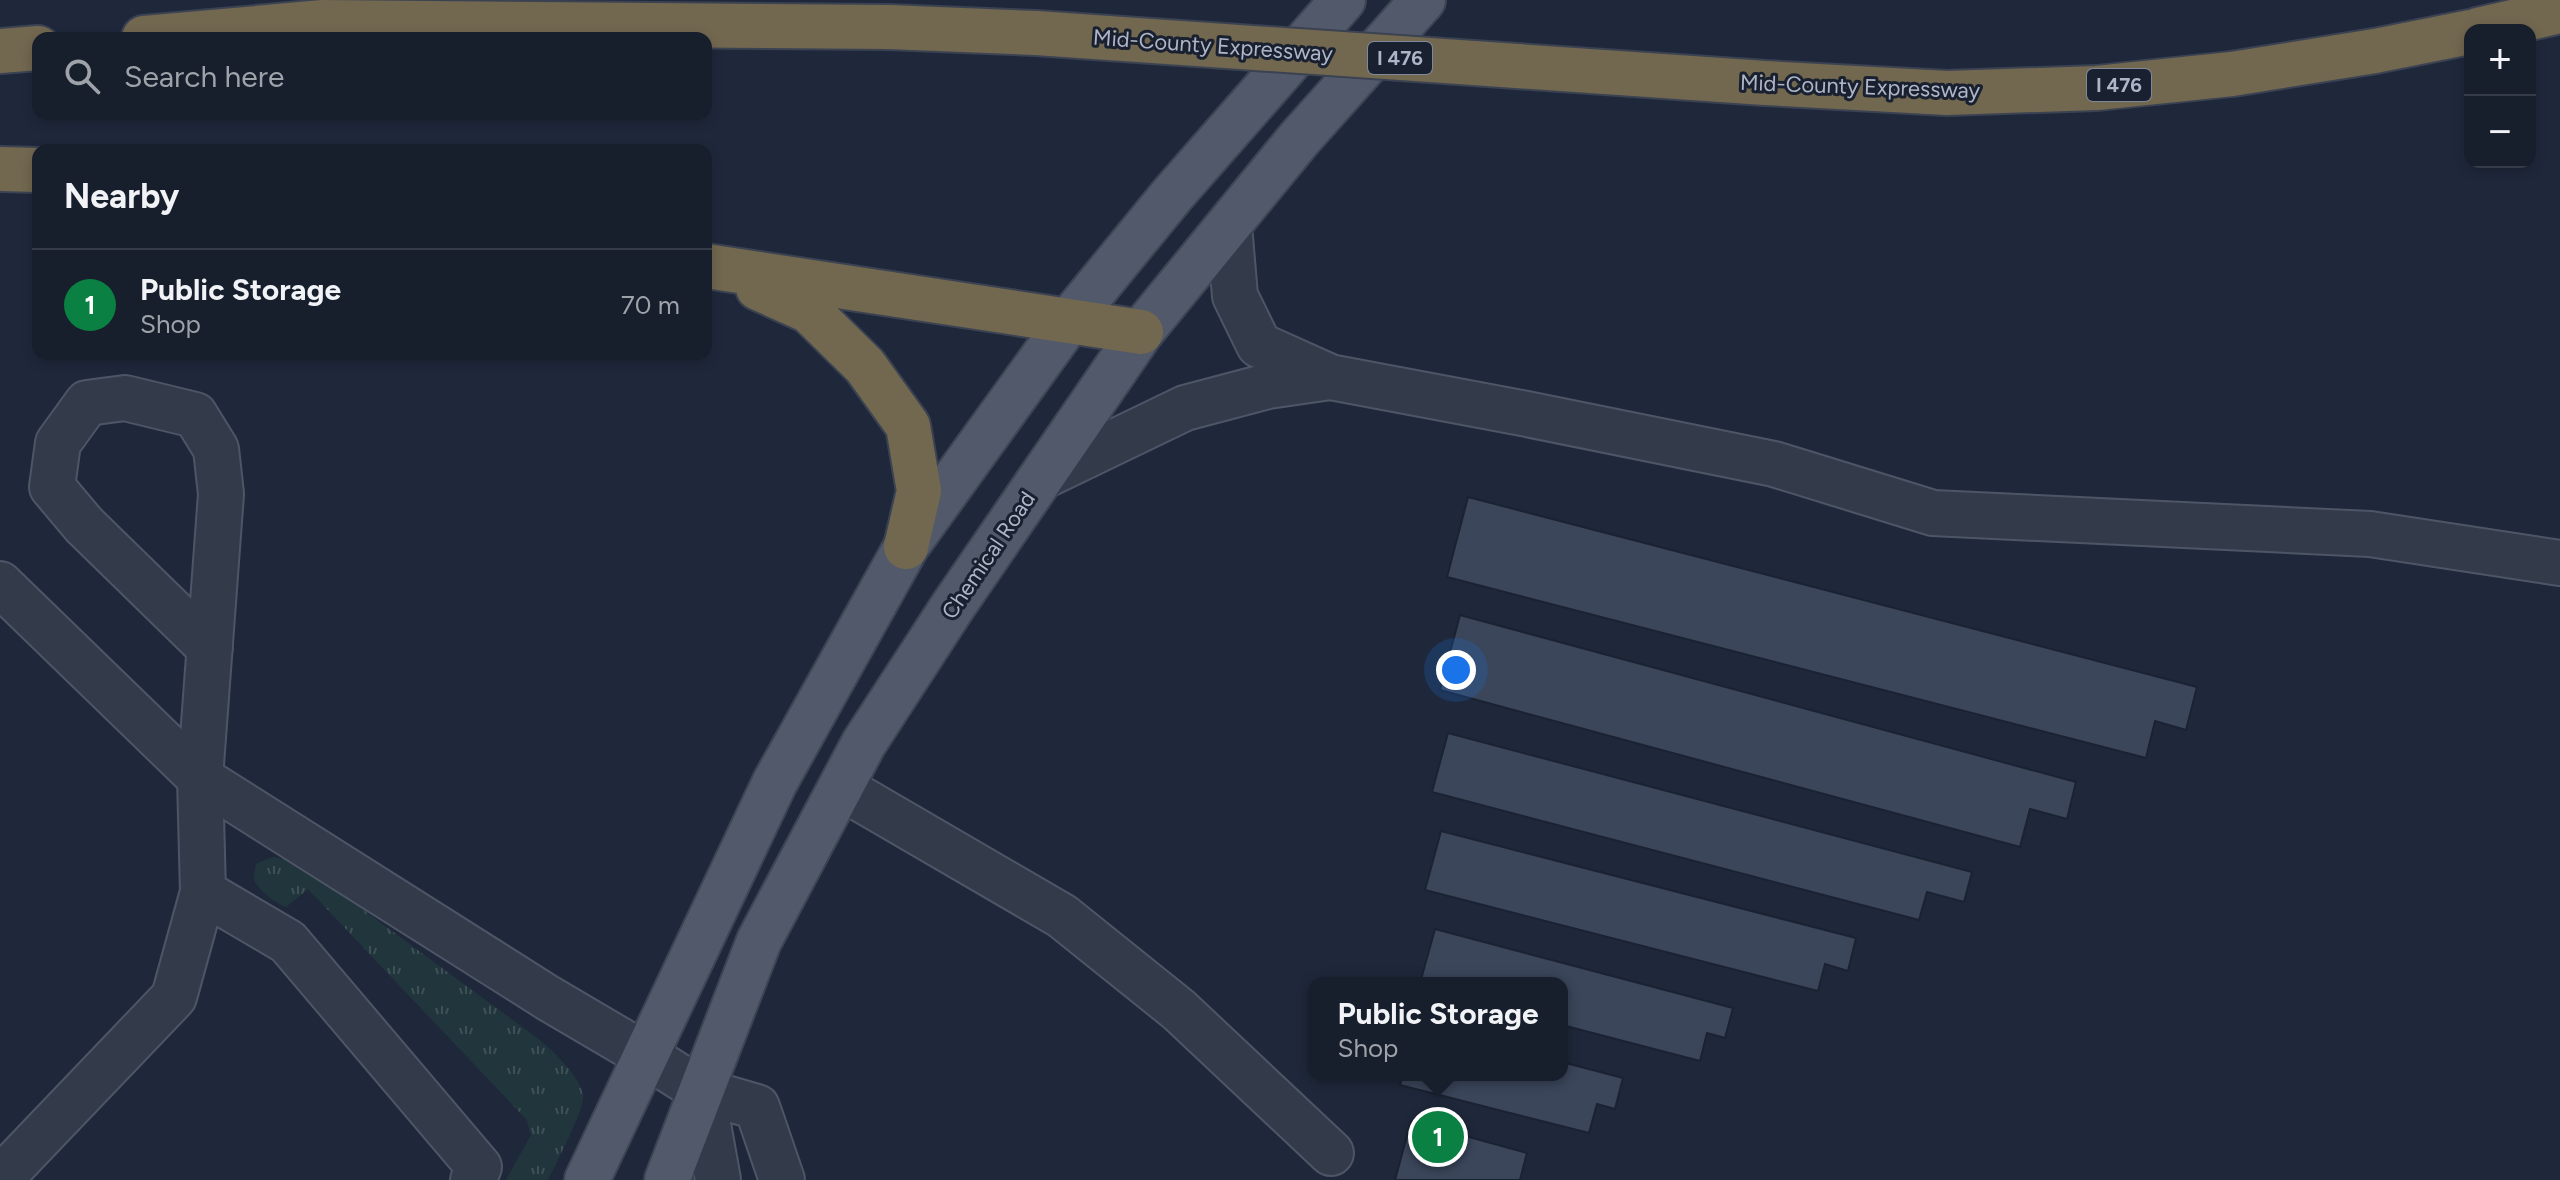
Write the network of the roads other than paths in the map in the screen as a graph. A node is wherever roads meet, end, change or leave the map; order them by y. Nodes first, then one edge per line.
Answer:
1 (1343, 0) edge
2 (1423, 0) edge
3 (2560, 11) edge
4 (2504, 24) edge
5 (211, 32) edge
6 (2464, 33) edge
7 (32, 48) edge
8 (0, 51) edge
9 (0, 169) edge
10 (32, 170) edge
11 (1229, 225) junction
12 (712, 266) edge
13 (712, 267) edge
14 (1069, 321) junction
15 (1141, 332) junction
16 (1330, 377) junction
17 (1042, 477) junction
18 (906, 547) junction
19 (2560, 563) edge
20 (0, 584) edge
21 (210, 648) junction
22 (200, 778) junction
23 (842, 788) junction
24 (203, 892) junction
25 (645, 1055) junction
26 (702, 1091) junction
27 (1331, 1153) dead end
28 (0, 1179) edge
29 (473, 1180) edge
30 (587, 1180) edge
31 (667, 1180) edge
32 (718, 1180) edge
33 (782, 1180) edge

1 - 14 main road
2 - 11 main road, Chemical Road
3 - 4 highway
5 - 6 highway, Mid-County Expressway / I 476, bridge
7 - 8 highway
9 - 10 highway
11 - 15 main road, Chemical Road
11 - 16 lane
12 - 14 highway
13 - 18 highway
14 - 15 highway
14 - 18 main road
15 - 17 main road, Chemical Road
16 - 17 lane
16 - 19 lane
17 - 23 main road, Chemical Road
18 - 25 main road
20 - 22 lane
21 - 21 lane
21 - 22 lane
22 - 24 lane
22 - 25 lane
23 - 26 main road, Chemical Road
23 - 27 lane
24 - 28 lane
24 - 29 lane
25 - 26 lane
25 - 30 main road
26 - 31 main road, Chemical Road
26 - 32 lane
26 - 33 lane

